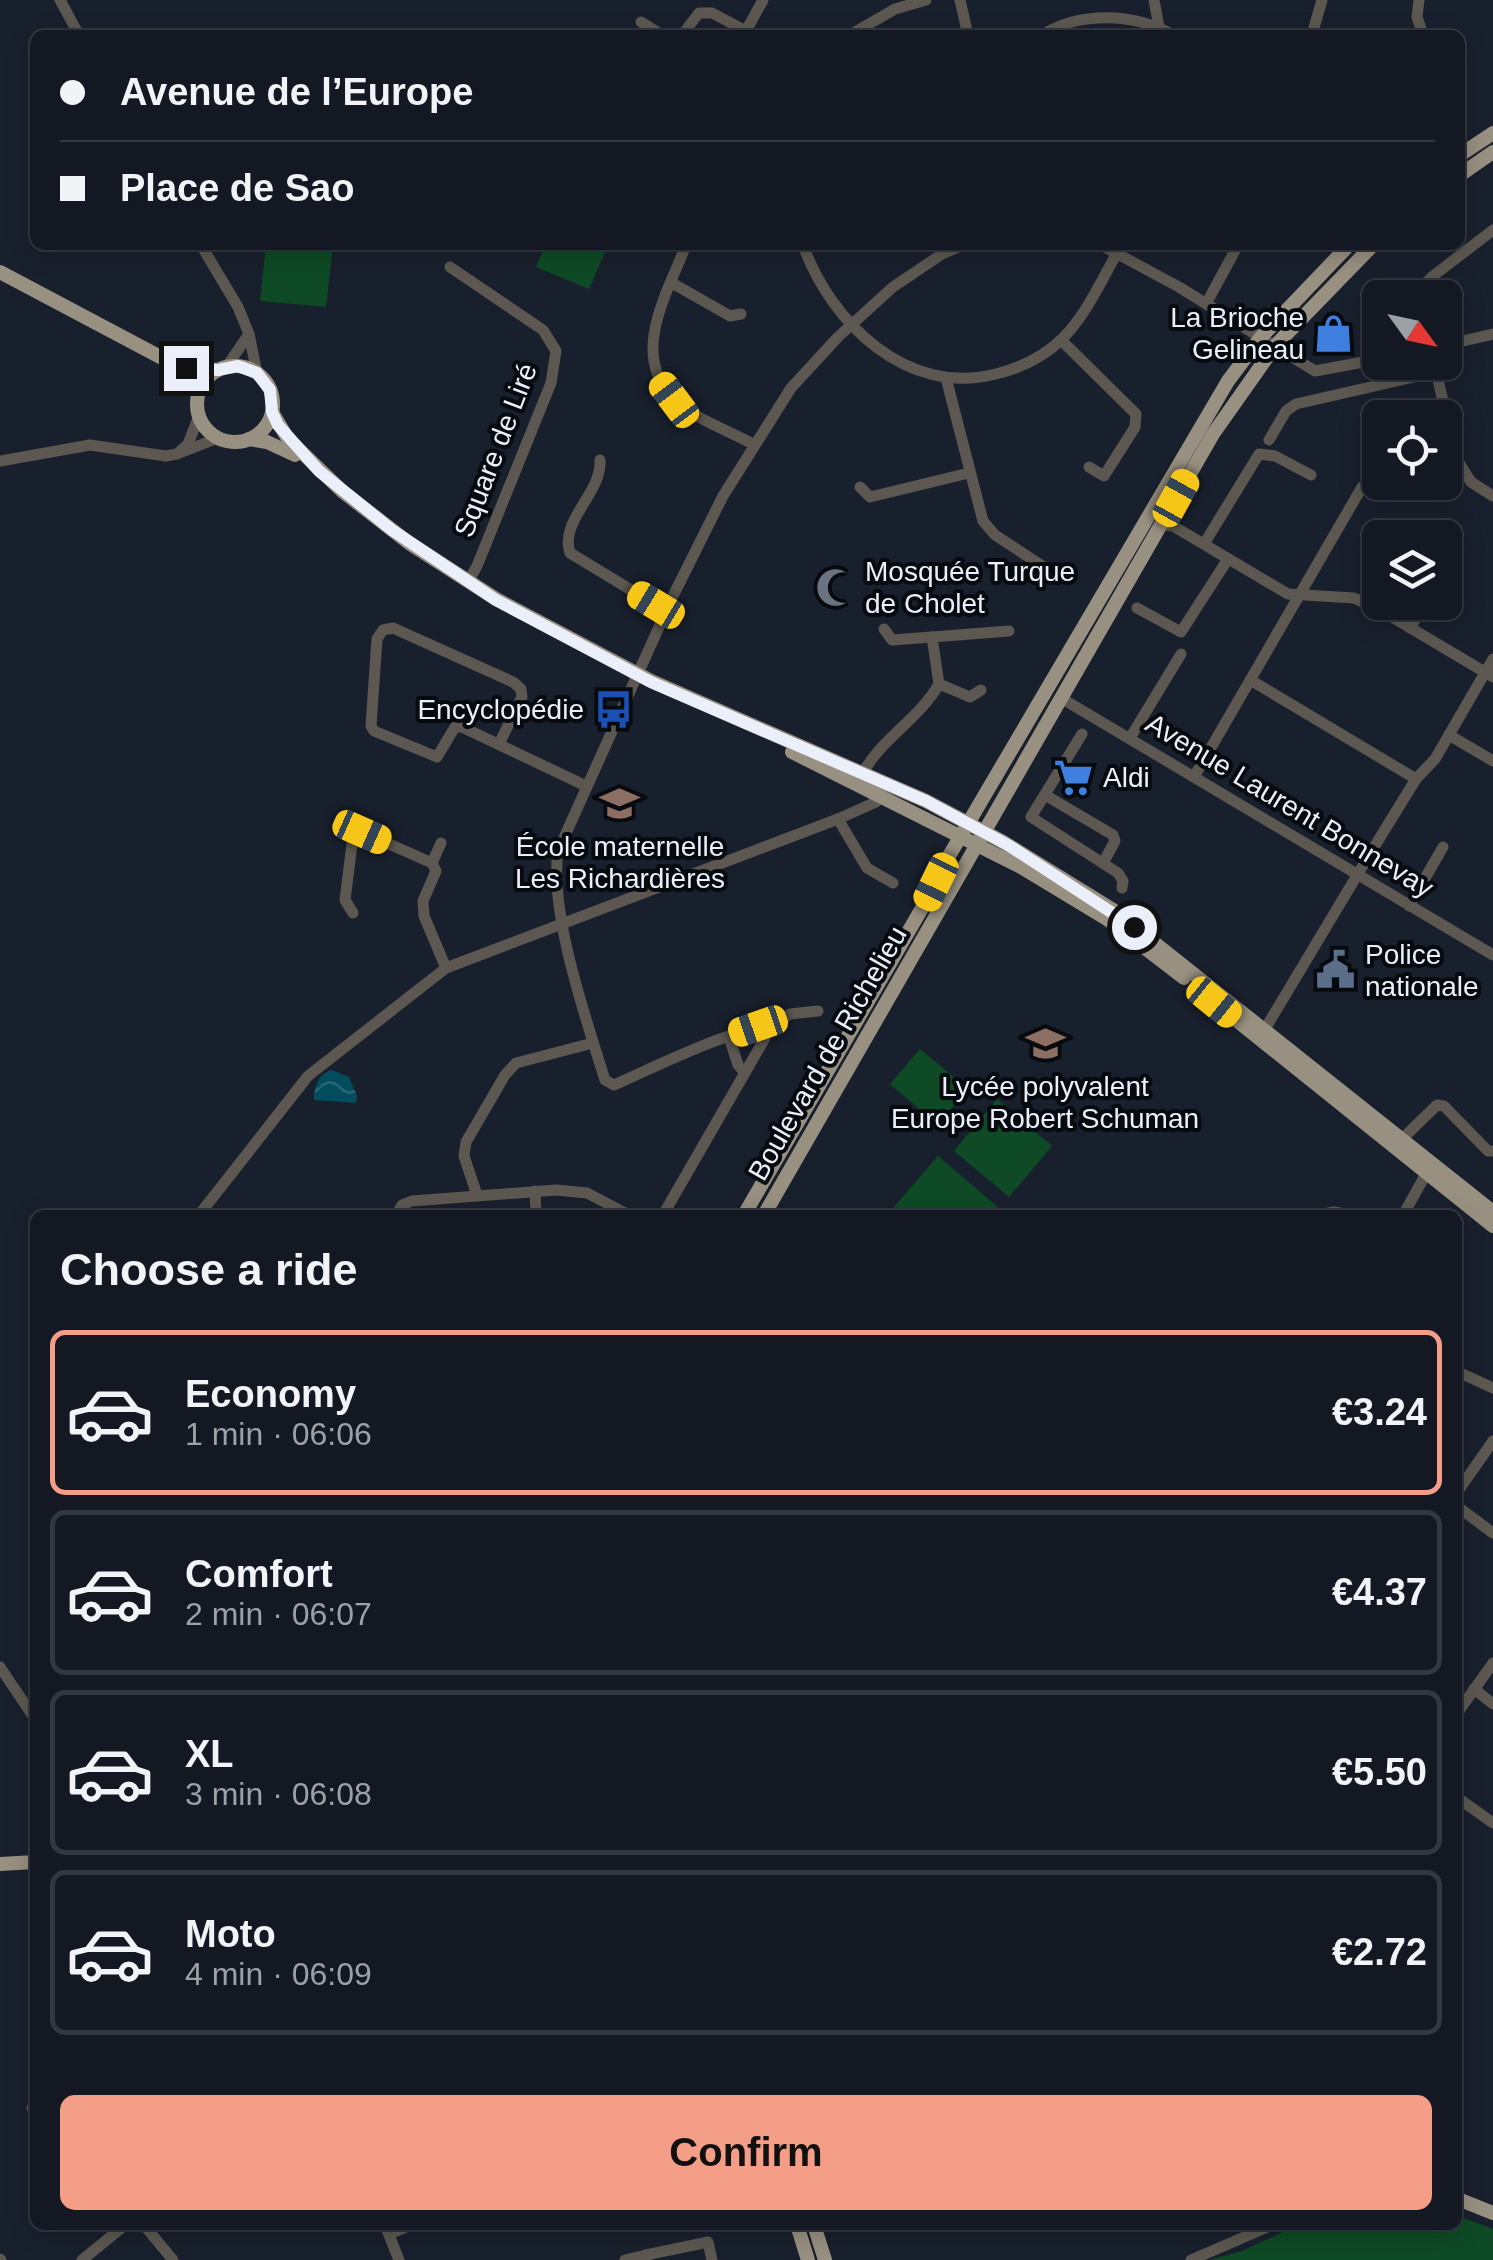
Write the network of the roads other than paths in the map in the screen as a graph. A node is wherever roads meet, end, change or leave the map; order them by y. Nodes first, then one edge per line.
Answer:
1 (60, 0) edge
2 (763, 0) edge
3 (926, 0) edge
4 (960, 0) edge
5 (1154, 0) edge
6 (1322, 0) edge
7 (1419, 0) edge
8 (641, 22) dead end
9 (1159, 27) junction
10 (76, 30) edge
11 (654, 30) edge
12 (686, 30) edge
13 (744, 30) edge
14 (750, 30) edge
15 (859, 30) edge
16 (967, 30) edge
17 (1053, 30) edge
18 (1164, 30) edge
19 (1313, 30) edge
20 (1421, 30) edge
21 (1493, 133) edge
22 (1465, 152) edge
23 (1493, 152) edge
24 (1465, 172) edge
25 (1493, 230) edge
26 (204, 250) edge
27 (684, 250) edge
28 (804, 250) edge
29 (954, 250) edge
30 (1111, 250) edge
31 (1235, 250) edge
32 (1344, 250) edge
33 (1368, 250) edge
34 (1117, 253) junction
35 (450, 267) dead end
36 (0, 272) edge
37 (1429, 280) edge
38 (672, 282) junction
39 (1206, 304) junction
40 (741, 314) dead end
41 (852, 324) junction
42 (249, 334) junction
43 (1492, 336) edge
44 (1261, 337) junction
45 (1062, 340) junction
46 (1462, 342) edge
47 (1276, 346) junction
48 (166, 360) junction
49 (1362, 363) edge
50 (222, 368) junction
51 (1333, 369) junction
52 (257, 373) junction
53 (946, 378) junction
54 (1389, 380) edge
55 (1339, 394) junction
56 (198, 396) junction
57 (272, 412) junction
58 (198, 416) junction
59 (218, 438) junction
60 (249, 439) junction
61 (1269, 440) dead end
62 (754, 444) junction
63 (177, 454) junction
64 (600, 460) dead end
65 (0, 461) edge
66 (1089, 467) dead end
67 (319, 471) junction
68 (1462, 471) edge
69 (969, 473) junction
70 (1311, 475) dead end
71 (860, 486) dead end
72 (1362, 487) edge
73 (1493, 496) edge
74 (1161, 525) junction
75 (1204, 544) junction
76 (1228, 560) junction
77 (1042, 578) dead end
78 (468, 582) junction
79 (1301, 597) junction
80 (1137, 608) dead end
81 (666, 611) junction
82 (1415, 620) edge
83 (1410, 628) junction
84 (884, 629) dead end
85 (1009, 631) dead end
86 (932, 637) junction
87 (1182, 654) dead end
88 (1493, 660) edge
89 (1489, 674) edge
90 (638, 675) junction
91 (1252, 680) junction
92 (940, 684) junction
93 (981, 690) dead end
94 (1061, 698) junction
95 (1082, 734) dead end
96 (1450, 735) junction
97 (1130, 738) junction
98 (499, 744) junction
99 (1493, 762) edge
100 (1194, 777) junction
101 (860, 779) junction
102 (1416, 779) junction
103 (586, 786) junction
104 (882, 789) junction
105 (1044, 794) junction
106 (838, 819) junction
107 (969, 837) junction
108 (441, 843) dead end
109 (1443, 847) dead end
110 (432, 863) junction
111 (1103, 863) junction
112 (1357, 875) junction
113 (893, 883) dead end
114 (1084, 904) junction
115 (1408, 906) junction
116 (1108, 908) junction
117 (353, 913) dead end
118 (562, 924) junction
119 (1493, 955) edge
120 (446, 968) junction
121 (818, 1011) dead end
122 (768, 1028) junction
123 (1262, 1034) junction
124 (728, 1037) junction
125 (594, 1042) junction
126 (745, 1073) junction
127 (1401, 1140) junction
128 (1493, 1151) edge
129 (1426, 1174) junction
130 (536, 1191) junction
131 (477, 1195) junction
132 (203, 1210) edge
133 (399, 1210) edge
134 (536, 1210) edge
135 (619, 1210) edge
136 (666, 1210) edge
137 (747, 1210) edge
138 (767, 1210) edge
139 (1405, 1210) edge
140 (1493, 1212) edge
141 (1493, 1226) edge
142 (1462, 1374) edge
143 (1493, 1388) edge
144 (1493, 1441) edge
145 (1462, 1484) edge
146 (1462, 1511) edge
147 (1493, 1513) edge
148 (1488, 1529) edge
149 (1493, 1663) edge
150 (0, 1666) edge
151 (1474, 1690) junction
152 (1493, 1704) edge
153 (1462, 1706) edge
154 (30, 1712) edge
155 (1462, 1801) edge
156 (1493, 1823) edge
157 (30, 1862) edge
158 (0, 1864) edge
159 (1462, 2201) edge
160 (1493, 2213) edge
161 (119, 2230) edge
162 (148, 2230) edge
163 (387, 2230) edge
164 (799, 2230) edge
165 (816, 2230) edge
166 (1260, 2230) edge
167 (647, 2258) edge
168 (82, 2260) edge
169 (173, 2260) edge
170 (399, 2260) edge
171 (625, 2260) edge
172 (712, 2260) edge
173 (808, 2260) edge
174 (826, 2260) edge
175 (1191, 2260) edge

1 - 10 street
2 - 14 street
3 - 15 street
4 - 16 street
5 - 9 street
6 - 19 street
7 - 20 street
8 - 11 street
9 - 17 street
9 - 18 street
12 - 13 street
21 - 22 main road
23 - 24 main road
25 - 37 street
26 - 42 street
27 - 38 street
28 - 41 street
29 - 41 street
30 - 34 street
31 - 39 street
32 - 44 main road
33 - 47 main road, Boulevard de Richelieu
34 - 39 street
34 - 45 street
35 - 78 street, Square de Liré
36 - 48 main road
38 - 40 street
38 - 62 street
39 - 44 street
41 - 53 street
41 - 62 street
42 - 50 street
42 - 52 street
43 - 46 street
44 - 47 street
44 - 107 main road
45 - 53 street
45 - 66 street
47 - 51 street
47 - 74 main road, Boulevard de Richelieu
48 - 50 main road
48 - 56 main road
49 - 51 street
50 - 52 main road
50 - 56 main road
51 - 55 street
52 - 57 main road
53 - 69 street
54 - 55 street
55 - 61 street
56 - 58 main road
57 - 60 main road
57 - 67 main road
58 - 59 main road
58 - 63 street
59 - 60 main road
59 - 63 street
60 - 67 main road
62 - 81 street
63 - 65 street
64 - 81 street
67 - 78 main road
68 - 73 street
69 - 71 street
69 - 77 street
70 - 75 street
72 - 79 street
74 - 75 street
74 - 94 main road, Boulevard de Richelieu
75 - 76 street
76 - 79 street
76 - 80 street
78 - 90 main road
79 - 83 street
79 - 91 street
81 - 90 street
82 - 83 street
83 - 89 street
84 - 86 street
85 - 86 street
86 - 92 street
87 - 97 street
88 - 89 street
89 - 96 street
90 - 101 main road
90 - 103 street
91 - 100 street
91 - 102 street
92 - 93 street
92 - 101 street
94 - 97 street, Avenue Laurent Bonnevay
94 - 107 main road, Boulevard de Richelieu
95 - 105 street
96 - 99 street
96 - 102 street
97 - 100 street, Avenue Laurent Bonnevay
98 - 98 street
98 - 103 street
100 - 112 street, Avenue Laurent Bonnevay
101 - 104 main road
102 - 112 street
103 - 118 street
104 - 106 street
104 - 107 main road
105 - 111 street
105 - 111 street
106 - 113 street
106 - 118 street
107 - 114 main road
107 - 116 main road
107 - 137 main road, Boulevard de Richelieu
107 - 138 main road, Boulevard de Richelieu
108 - 110 street
109 - 115 street
110 - 117 street
110 - 120 street
111 - 116 street
112 - 115 street, Avenue Laurent Bonnevay
112 - 123 street
114 - 116 street
114 - 123 main road
115 - 119 street, Avenue Laurent Bonnevay
116 - 123 main road
118 - 120 street
118 - 125 street
120 - 132 street
121 - 122 street
122 - 124 street
122 - 126 street
123 - 127 main road
123 - 129 main road
124 - 125 street
124 - 126 street
125 - 131 street
126 - 136 street
127 - 128 street
127 - 140 main road
129 - 139 street
129 - 141 main road
130 - 131 street
130 - 134 street
130 - 135 street
131 - 133 street
142 - 143 street
144 - 145 street
146 - 148 street
147 - 148 street
149 - 151 street
150 - 154 street
151 - 152 street
151 - 153 street
155 - 156 street
157 - 158 main road
159 - 160 main road
161 - 168 street
162 - 169 street
163 - 170 street
164 - 173 main road
165 - 174 main road
166 - 175 street
167 - 171 street
167 - 172 street

